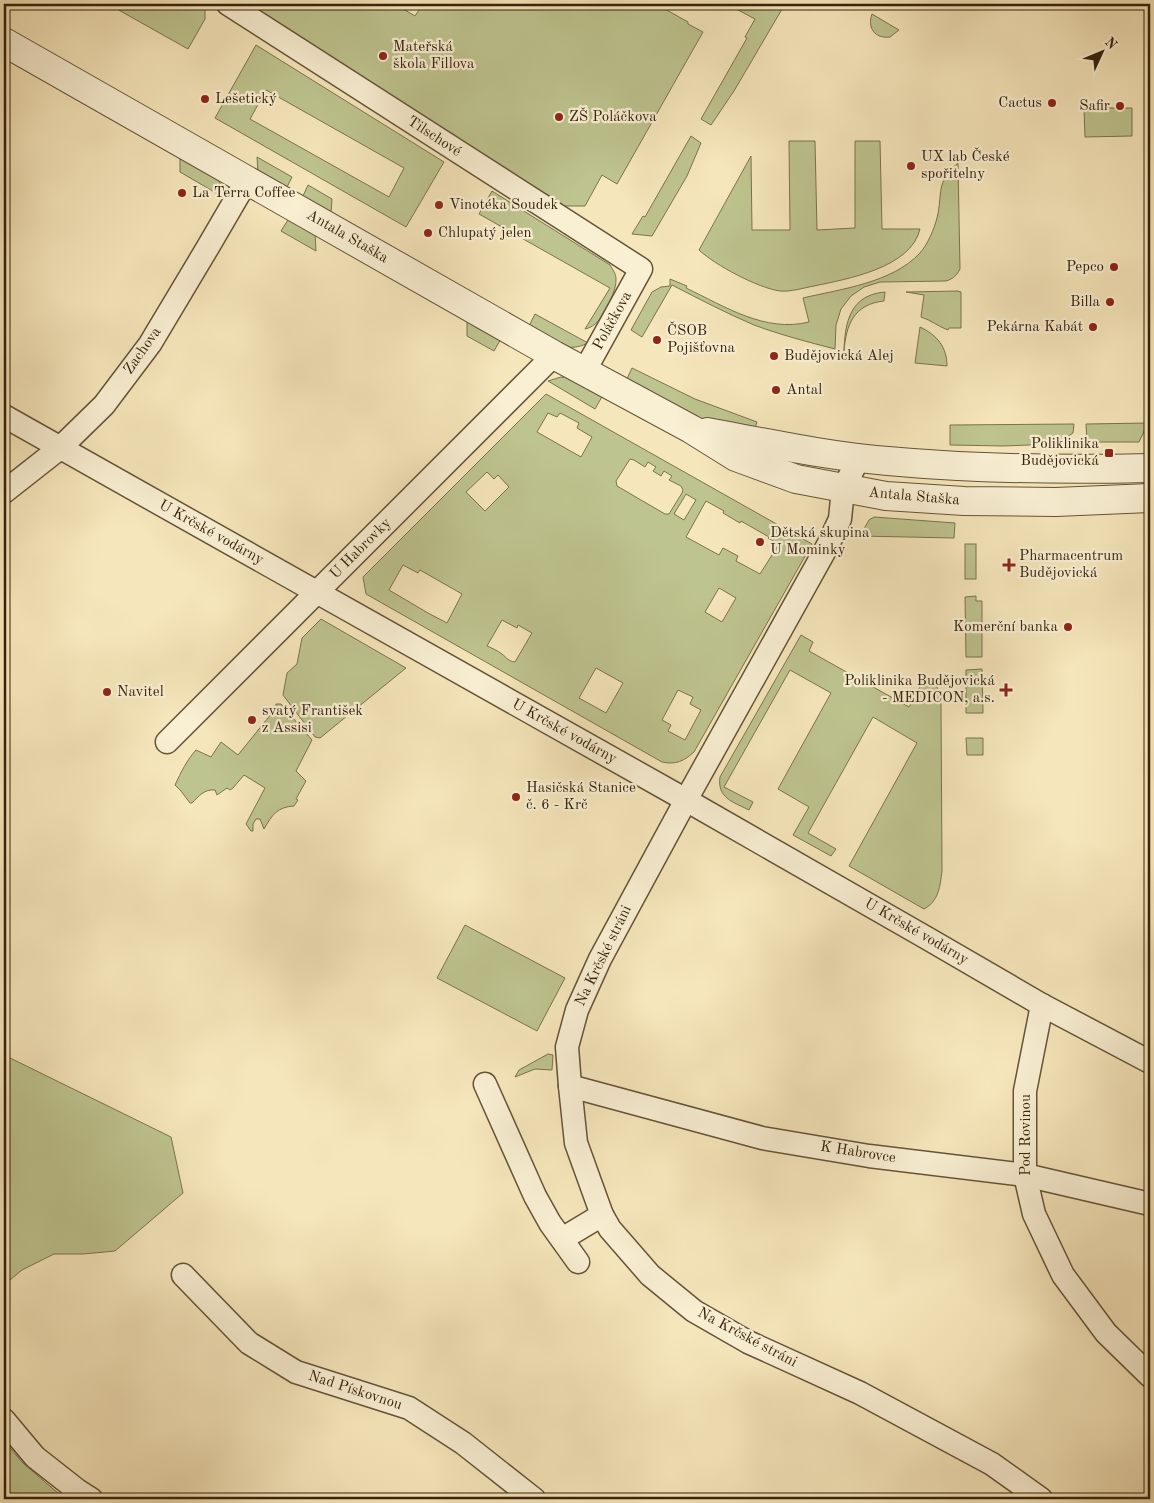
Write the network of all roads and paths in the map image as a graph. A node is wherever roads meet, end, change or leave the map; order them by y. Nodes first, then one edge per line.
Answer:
1 (230, 4) edge
2 (4, 42) edge
3 (247, 180) junction
4 (641, 269) joint
5 (554, 355) junction
6 (584, 372) junction
7 (4, 416) edge
8 (691, 429) junction
9 (60, 448) junction
10 (859, 458) junction
11 (1150, 468) edge
12 (843, 489) junction
13 (4, 492) edge
14 (1150, 498) edge
15 (317, 592) junction
16 (167, 742) dead end
17 (686, 800) junction
18 (1042, 1005) junction
19 (1150, 1062) edge
20 (485, 1084) dead end
21 (570, 1086) junction
22 (1025, 1176) junction
23 (1150, 1204) edge
24 (602, 1215) junction
25 (562, 1239) junction
26 (578, 1262) dead end
27 (183, 1275) dead end
28 (1150, 1376) edge
29 (4, 1420) edge
30 (91, 1499) edge
31 (534, 1499) edge
32 (1041, 1499) edge

1 - 4 street, Tilschové
2 - 3 street, Antala Staška
3 - 5 street, Antala Staška
3 - 9 street, Zachova
4 - 6 street, Poláčkova
5 - 6 street, Antala Staška
5 - 15 street, U Habrovky
6 - 8 street, Antala Staška
7 - 9 street, U Krčské vodárny
8 - 10 street, Antala Staška
8 - 12 street, Antala Staška
9 - 13 street, Zachova
9 - 15 street, U Krčské vodárny
10 - 11 street, Antala Staška
10 - 12 street, Na Krčské stráni
12 - 14 street, Antala Staška
12 - 17 street, Na Krčské stráni
15 - 16 street, U Habrovky
15 - 17 street, U Krčské vodárny
17 - 18 street, U Krčské vodárny
17 - 21 street, Na Krčské stráni
18 - 19 street, U Krčské vodárny
18 - 22 street, Pod Rovinou
20 - 25 street
21 - 22 street, K Habrovce
21 - 24 street, Na Krčské stráni
22 - 23 street, K Habrovce
22 - 28 street, Pod Rovinou
24 - 25 street
24 - 32 street, Na Krčské stráni
25 - 26 street
27 - 31 street, Nad Pískovnou
29 - 30 street

